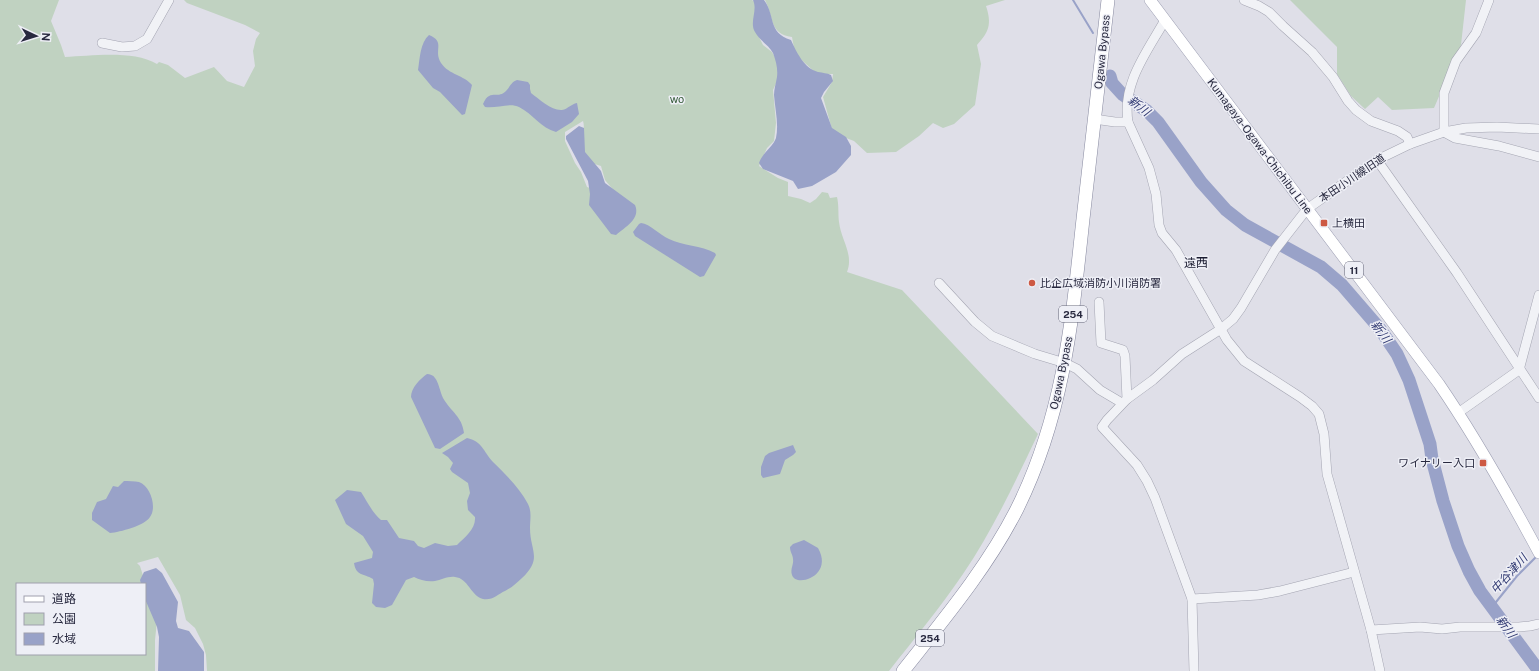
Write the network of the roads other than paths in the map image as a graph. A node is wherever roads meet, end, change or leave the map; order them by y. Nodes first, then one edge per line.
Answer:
1 (169, 0) edge
2 (1108, 0) edge
3 (1150, 0) edge
4 (1244, 0) edge
5 (1489, 0) edge
6 (1165, 20) junction
7 (102, 43) dead end
8 (1094, 119) junction
9 (1128, 122) junction
10 (1539, 129) edge
11 (1444, 132) junction
12 (1410, 144) junction
13 (1539, 157) edge
14 (1377, 160) junction
15 (1307, 209) junction
16 (939, 283) dead end
17 (1539, 295) edge
18 (1099, 302) dead end
19 (1221, 329) junction
20 (1065, 363) junction
21 (1519, 370) junction
22 (1539, 398) edge
23 (1125, 401) junction
24 (1458, 413) junction
25 (1539, 553) edge
26 (1354, 572) junction
27 (1192, 599) junction
28 (1539, 624) edge
29 (1371, 630) junction
30 (903, 671) edge
31 (1194, 671) edge
32 (1380, 671) edge

1 - 7 street
2 - 8 highway, Ogawa Bypass / 254
3 - 6 main road, Kumagaya-Ogawa-Chichibu Line / 11
4 - 12 street
5 - 11 street
6 - 9 street
6 - 15 main road, Kumagaya-Ogawa-Chichibu Line / 11
8 - 9 street
8 - 20 highway, Ogawa Bypass / 254
9 - 19 street
10 - 11 street, 本田小川線旧道
11 - 12 street, 本田小川線旧道
11 - 13 street
12 - 14 street, 本田小川線旧道
14 - 15 street, 本田小川線旧道
14 - 21 street
15 - 19 street, 本田小川線旧道
15 - 24 main road, Kumagaya-Ogawa-Chichibu Line / 11
16 - 20 street
17 - 21 street
18 - 23 street
19 - 23 street, 本田小川線旧道
19 - 26 street
20 - 23 street
20 - 30 highway, Ogawa Bypass / 254
21 - 22 street
21 - 24 street
23 - 27 street, 本田小川線旧道
24 - 25 main road, Kumagaya-Ogawa-Chichibu Line / 11
26 - 27 street
26 - 29 street
27 - 31 street
28 - 29 street
29 - 32 street

